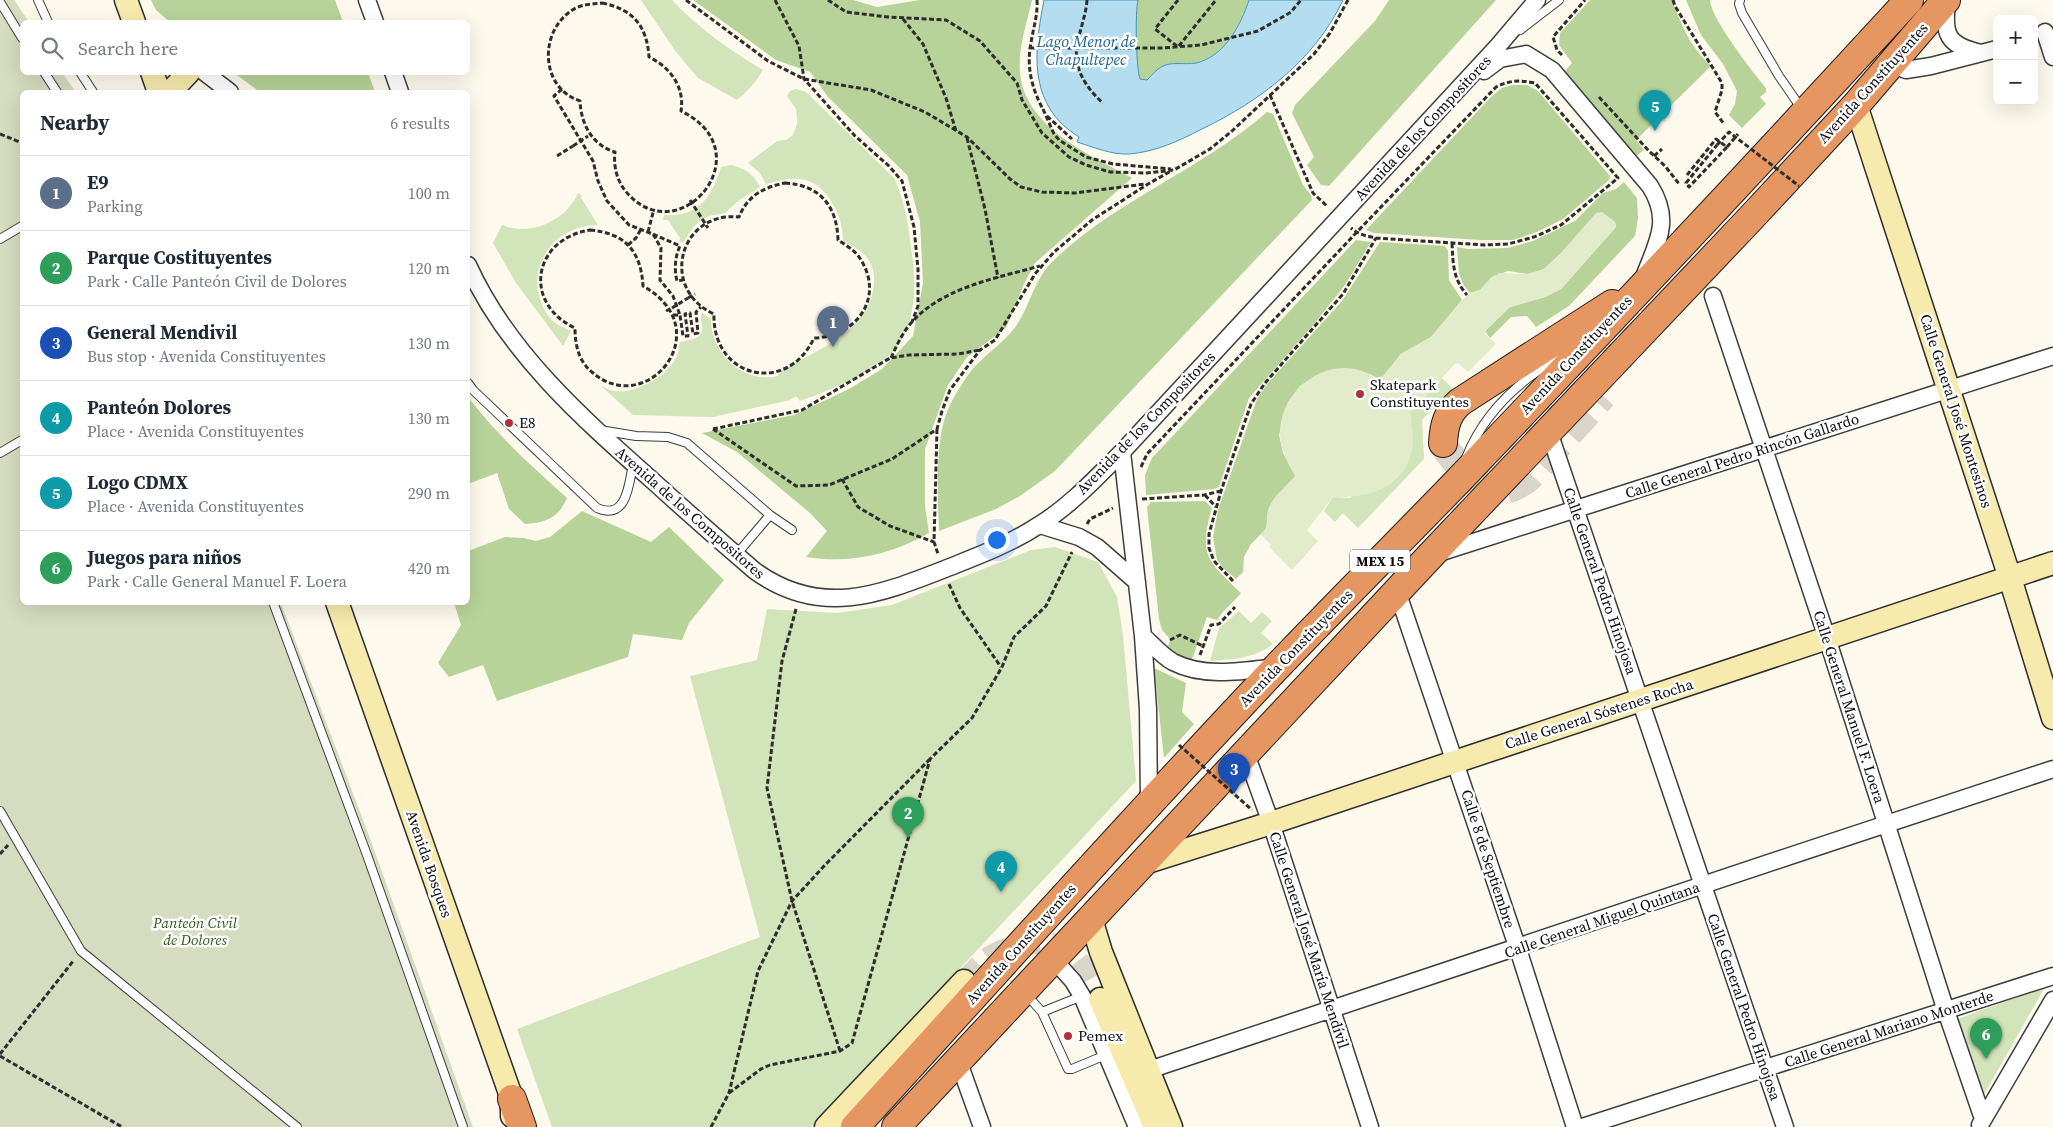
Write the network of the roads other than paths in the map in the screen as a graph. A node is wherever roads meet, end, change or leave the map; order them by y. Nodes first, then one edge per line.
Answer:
1 (38, 0) edge
2 (367, 0) edge
3 (1537, 0) edge
4 (1559, 0) edge
5 (1740, 0) edge
6 (1909, 0) edge
7 (1947, 0) edge
8 (0, 2) edge
9 (47, 20) edge
10 (374, 20) edge
11 (2044, 33) edge
12 (20, 35) edge
13 (1498, 46) junction
14 (1990, 51) edge
15 (2053, 57) edge
16 (1891, 64) junction
17 (46, 75) edge
18 (82, 75) edge
19 (153, 75) edge
20 (186, 75) edge
21 (208, 75) edge
22 (394, 75) edge
23 (56, 90) edge
24 (92, 90) edge
25 (158, 90) edge
26 (173, 90) edge
27 (227, 90) edge
28 (399, 90) edge
29 (1449, 99) junction
30 (1856, 105) junction
31 (1805, 113) junction
32 (1750, 219) junction
33 (20, 227) edge
34 (0, 239) edge
35 (470, 268) edge
36 (1639, 288) junction
37 (1713, 296) dead end
38 (2053, 356) edge
39 (470, 386) edge
40 (1950, 390) junction
41 (1603, 396) tunnel mouth
42 (596, 429) junction
43 (1549, 432) junction
44 (20, 441) edge
45 (1444, 443) tunnel mouth
46 (1764, 449) junction
47 (1122, 452) junction
48 (0, 453) edge
49 (633, 464) junction
50 (1576, 508) junction
51 (770, 515) junction
52 (1040, 525) junction
53 (792, 530) dead end
54 (736, 555) junction
55 (1430, 556) junction
56 (2053, 563) edge
57 (2010, 578) junction
58 (1138, 582) junction
59 (1398, 591) junction
60 (273, 605) edge
61 (338, 605) edge
62 (1143, 636) junction
63 (1827, 638) junction
64 (1277, 667) junction
65 (1641, 700) junction
66 (2053, 718) edge
67 (1246, 754) junction
68 (1456, 761) junction
69 (2053, 768) edge
70 (1149, 803) junction
71 (0, 811) edge
72 (1271, 823) junction
73 (1886, 823) junction
74 (1144, 863) junction
75 (1703, 886) junction
76 (1091, 919) junction
77 (1518, 949) junction
78 (1054, 960) junction
79 (2053, 976) edge
80 (964, 981) tunnel mouth
81 (1091, 997) junction
82 (2053, 1000) edge
83 (1033, 1002) junction
84 (1332, 1011) junction
85 (1946, 1011) junction
86 (1108, 1054) junction
87 (958, 1060) junction
88 (1765, 1069) junction
89 (1150, 1070) junction
90 (512, 1099) junction
91 (1981, 1123) edge
92 (297, 1127) edge
93 (463, 1127) edge
94 (512, 1127) edge
95 (522, 1127) edge
96 (529, 1127) edge
97 (826, 1127) edge
98 (855, 1127) edge
99 (896, 1127) edge
100 (982, 1127) edge
101 (1138, 1127) edge
102 (1155, 1127) edge
103 (1172, 1127) edge
104 (1370, 1127) edge
105 (1575, 1127) edge
106 (1582, 1127) edge
107 (1785, 1127) edge

1 - 9 lane
2 - 10 street
3 - 13 street, Avenida de los Compositores
4 - 13 lane
5 - 31 lane
6 - 31 highway, Avenida Constituyentes / MEX 15
7 - 14 street
7 - 16 highway, Avenida Constituyentes / MEX 15
8 - 12 lane
11 - 15 street
13 - 29 street, Avenida de los Compositores
14 - 16 street
16 - 30 highway, Avenida Constituyentes / MEX 15
17 - 23 lane
18 - 24 lane
19 - 25 street
20 - 26 street
21 - 27 street
22 - 28 street
29 - 36 street
29 - 47 street, Avenida de los Compositores
30 - 32 highway, Avenida Constituyentes / MEX 15
30 - 40 street, Calle General José Montesinos
31 - 36 highway, Avenida Constituyentes / MEX 15
32 - 41 highway
32 - 43 highway, Avenida Constituyentes / MEX 15
33 - 34 lane
35 - 42 street, Avenida de los Compositores
36 - 45 highway
36 - 64 highway, Avenida Constituyentes / MEX 15
37 - 46 street, Calle General Manuel F. Loera
38 - 40 street, Calle General Pedro Rincón Gallardo
39 - 49 lane
40 - 46 street, Calle General Pedro Rincón Gallardo
40 - 57 street, Calle General José Montesinos
42 - 49 street, Avenida de los Compositores
42 - 51 lane
43 - 50 street, Calle General Pedro Hinojosa
43 - 55 highway, Avenida Constituyentes / MEX 15
44 - 48 lane
46 - 50 street, Calle General Pedro Rincón Gallardo
46 - 63 street, Calle General Manuel F. Loera
47 - 52 street, Avenida de los Compositores
47 - 58 street
49 - 54 street, Avenida de los Compositores
50 - 55 street, Calle General Pedro Rincón Gallardo
50 - 65 street, Calle General Pedro Hinojosa
51 - 53 lane
51 - 54 lane
52 - 54 street, Avenida de los Compositores
52 - 58 street
55 - 59 highway, Avenida Constituyentes / MEX 15
56 - 57 street, Calle General Sóstenes Rocha
57 - 63 street, Calle General Sóstenes Rocha
57 - 66 street, Calle General José Montesinos
58 - 62 street
59 - 67 highway, Avenida Constituyentes / MEX 15
59 - 68 street, Calle 8 de Septiembre
60 - 93 lane
61 - 90 street, Avenida Bosques
62 - 64 street
62 - 70 street
63 - 65 street, Calle General Sóstenes Rocha
63 - 73 street, Calle General Manuel F. Loera
64 - 70 highway, Avenida Constituyentes / MEX 15
65 - 68 street, Calle General Sóstenes Rocha
65 - 75 street, Calle General Pedro Hinojosa
67 - 72 street, Calle General José María Mendívil
67 - 74 highway, Avenida Constituyentes / MEX 15
68 - 72 street, Calle General Sóstenes Rocha
68 - 77 street, Calle 8 de Septiembre
69 - 73 street, Calle General Miguel Quintana
70 - 98 highway, Avenida Constituyentes / MEX 15
71 - 92 lane
72 - 74 street, Calle General Sóstenes Rocha
72 - 84 street, Calle General José María Mendívil
73 - 75 street, Calle General Miguel Quintana
73 - 85 street, Calle General Manuel F. Loera
74 - 76 highway, Avenida Constituyentes / MEX 15
75 - 77 street, Calle General Miguel Quintana
75 - 88 street, Calle General Pedro Hinojosa
76 - 78 highway, Avenida Constituyentes / MEX 15
76 - 89 street
77 - 84 street, Calle General Miguel Quintana
77 - 105 street, Calle 8 de Septiembre
78 - 81 street
78 - 83 highway, Avenida Constituyentes / MEX 15
79 - 85 street, Calle General Mariano Monterde
80 - 97 street
81 - 83 lane
81 - 86 street
81 - 102 street
82 - 91 street
83 - 86 lane
83 - 87 highway, Avenida Constituyentes / MEX 15
84 - 89 street, Calle General Miguel Quintana
84 - 104 street, Calle General José María Mendívil
85 - 88 street, Calle General Mariano Monterde
85 - 91 street, Calle General Manuel F. Loera
86 - 101 street
87 - 99 highway, Avenida Constituyentes / MEX 15
87 - 100 street
88 - 106 street, Calle General Mariano Monterde
88 - 107 street, Calle General Pedro Hinojosa
89 - 103 street
90 - 94 street, Avenida Bosques
90 - 95 highway
90 - 96 street

